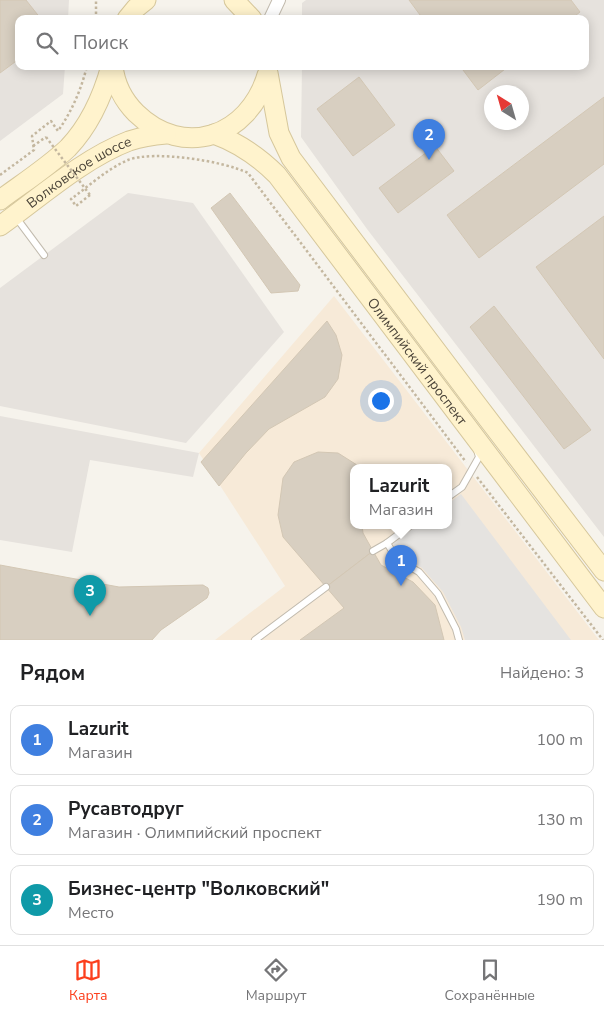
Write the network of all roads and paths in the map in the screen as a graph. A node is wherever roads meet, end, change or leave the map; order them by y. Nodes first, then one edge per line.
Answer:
1 (96, 0) edge
2 (125, 0) edge
3 (146, 0) edge
4 (234, 0) edge
5 (279, 0) edge
6 (96, 15) edge
7 (125, 15) edge
8 (129, 15) edge
9 (248, 15) edge
10 (272, 15) edge
11 (86, 70) edge
12 (111, 70) edge
13 (113, 70) edge
14 (268, 70) edge
15 (166, 134) junction
16 (214, 134) junction
17 (33, 146) junction
18 (0, 175) edge
19 (0, 200) edge
20 (7, 221) edge
21 (44, 255) dead end
22 (472, 432) junction
23 (472, 469) junction
24 (452, 494) edge
25 (406, 529) edge
26 (387, 543) junction
27 (373, 551) dead end
28 (604, 571) edge
29 (326, 587) dead end
30 (604, 608) edge
31 (254, 640) edge
32 (459, 640) edge
33 (603, 640) edge

1 - 6 path
2 - 7 main road
3 - 8 main road
4 - 9 main road
5 - 10 street
11 - 17 path
12 - 19 main road, Волковское шоссе
13 - 15 main road
14 - 16 main road
14 - 28 main road, Олимпийский проспект
15 - 16 main road
15 - 20 main road, Волковское шоссе
16 - 22 main road, Олимпийский проспект
17 - 18 path
17 - 23 path, bridge
20 - 21 lane
22 - 23 lane
22 - 30 main road, Олимпийский проспект
23 - 24 lane
23 - 33 path
25 - 26 lane
26 - 27 lane
26 - 32 lane
29 - 31 lane

